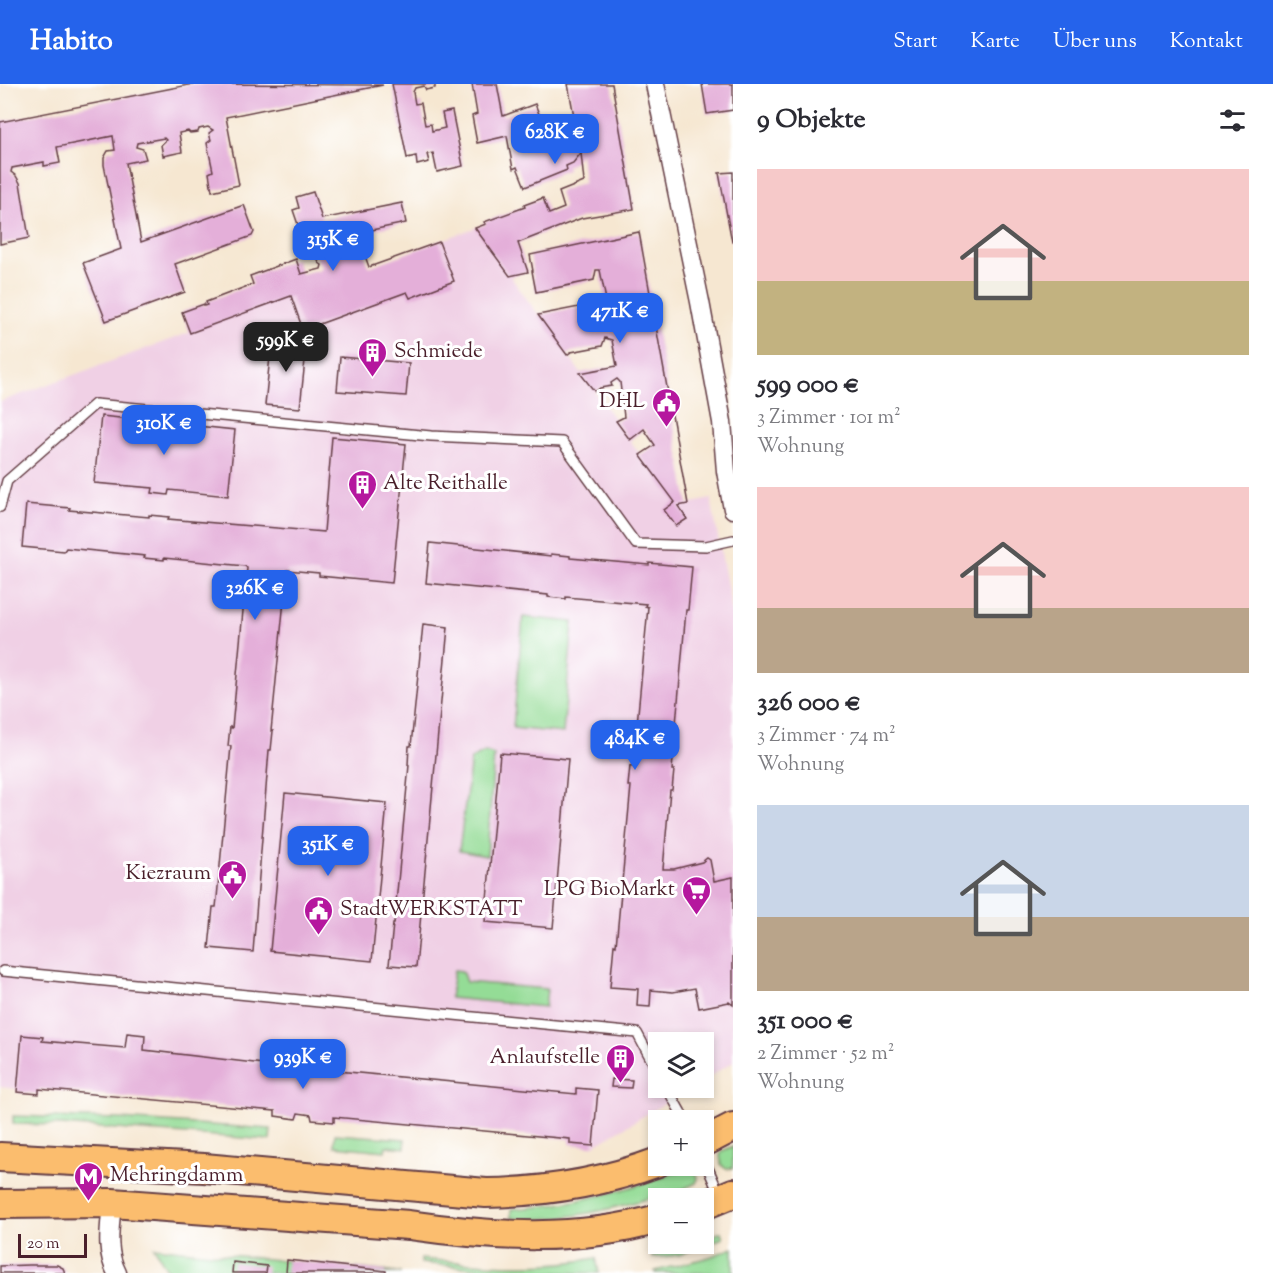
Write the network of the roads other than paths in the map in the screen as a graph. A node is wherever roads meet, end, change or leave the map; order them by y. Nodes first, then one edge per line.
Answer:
1 (655, 84) edge
2 (0, 507) edge
3 (733, 509) edge
4 (733, 540) edge
5 (3, 971) dead end
6 (648, 1053) edge
7 (733, 1127) edge
8 (714, 1137) edge
9 (0, 1157) edge
10 (648, 1166) edge
11 (710, 1176) edge
12 (719, 1199) edge
13 (112, 1203) junction
14 (0, 1204) edge
15 (648, 1221) edge
16 (117, 1273) edge

1 - 3 street
2 - 4 lane
5 - 6 lane
7 - 8 main road
9 - 10 main road
11 - 12 lane
13 - 14 main road
13 - 15 main road
13 - 16 street

